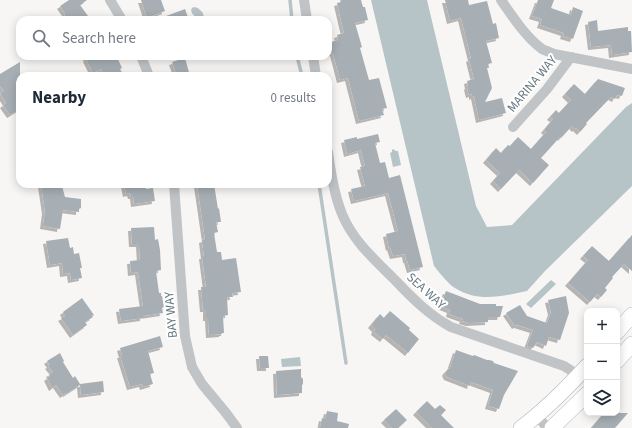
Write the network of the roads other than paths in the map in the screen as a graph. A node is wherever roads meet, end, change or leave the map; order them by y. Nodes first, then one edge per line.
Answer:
1 (110, 0) edge
2 (304, 0) edge
3 (501, 0) edge
4 (120, 16) edge
5 (306, 16) edge
6 (571, 57) junction
7 (143, 60) edge
8 (314, 60) edge
9 (632, 69) edge
10 (147, 72) edge
11 (315, 72) edge
12 (513, 127) dead end
13 (332, 174) edge
14 (174, 188) edge
15 (632, 315) edge
16 (620, 329) edge
17 (632, 344) edge
18 (620, 358) edge
19 (583, 370) edge
20 (584, 397) edge
21 (537, 415) junction
22 (236, 428) edge
23 (521, 428) edge
24 (547, 428) edge
25 (552, 428) edge

1 - 4 street
2 - 5 street
3 - 6 street
6 - 9 street
6 - 12 street, MARINA WAY
7 - 10 street
8 - 11 street
13 - 19 street, SEA WAY
14 - 22 street, BAY WAY
15 - 16 main road
17 - 18 main road
19 - 21 main road
20 - 25 main road
21 - 23 main road
21 - 24 street

